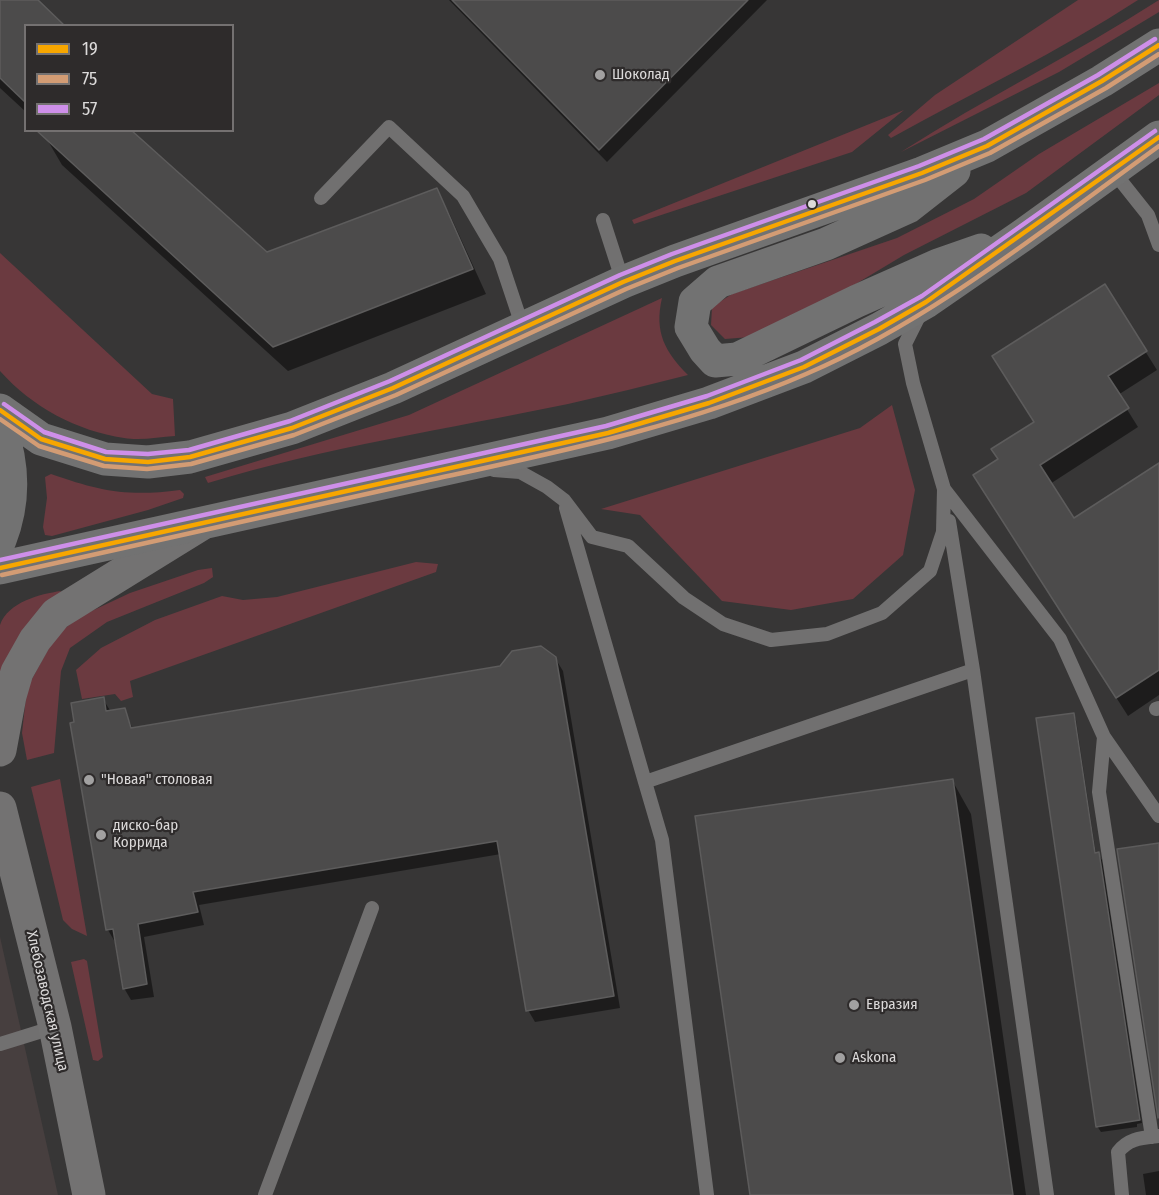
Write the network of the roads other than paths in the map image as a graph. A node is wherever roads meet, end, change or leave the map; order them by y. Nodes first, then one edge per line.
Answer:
1 (1159, 45) edge
2 (1159, 137) edge
3 (987, 146) junction
4 (1113, 171) junction
5 (321, 198) dead end
6 (603, 220) dead end
7 (1023, 235) junction
8 (1159, 245) edge
9 (623, 282) junction
10 (926, 302) junction
11 (524, 327) junction
12 (0, 410) edge
13 (0, 426) edge
14 (458, 468) junction
15 (944, 489) junction
16 (564, 500) junction
17 (205, 522) junction
18 (0, 540) edge
19 (0, 568) edge
20 (973, 670) junction
21 (1104, 737) junction
22 (0, 750) edge
23 (645, 782) junction
24 (0, 808) edge
25 (1159, 816) edge
26 (4, 843) edge
27 (372, 908) dead end
28 (56, 1027) junction
29 (0, 1044) edge
30 (1156, 1136) edge
31 (89, 1195) edge
32 (265, 1195) edge
33 (707, 1195) edge
34 (1047, 1195) edge
35 (1122, 1195) edge

1 - 3 main road
2 - 4 main road
3 - 7 main road
3 - 9 main road
4 - 7 main road
4 - 8 lane
5 - 11 lane
6 - 9 lane
7 - 10 main road
9 - 11 main road
10 - 14 main road
10 - 15 lane
11 - 12 main road
13 - 18 main road
14 - 16 lane
14 - 17 main road
15 - 16 lane
15 - 20 lane
15 - 21 lane
16 - 23 lane
17 - 19 main road
17 - 22 main road
20 - 23 lane
20 - 34 lane
21 - 25 lane
21 - 30 lane
23 - 33 lane
24 - 26 main road, Хлебозаводская улица
26 - 28 main road, Хлебозаводская улица
27 - 32 lane
28 - 29 lane
28 - 31 main road, Хлебозаводская улица
30 - 35 lane

